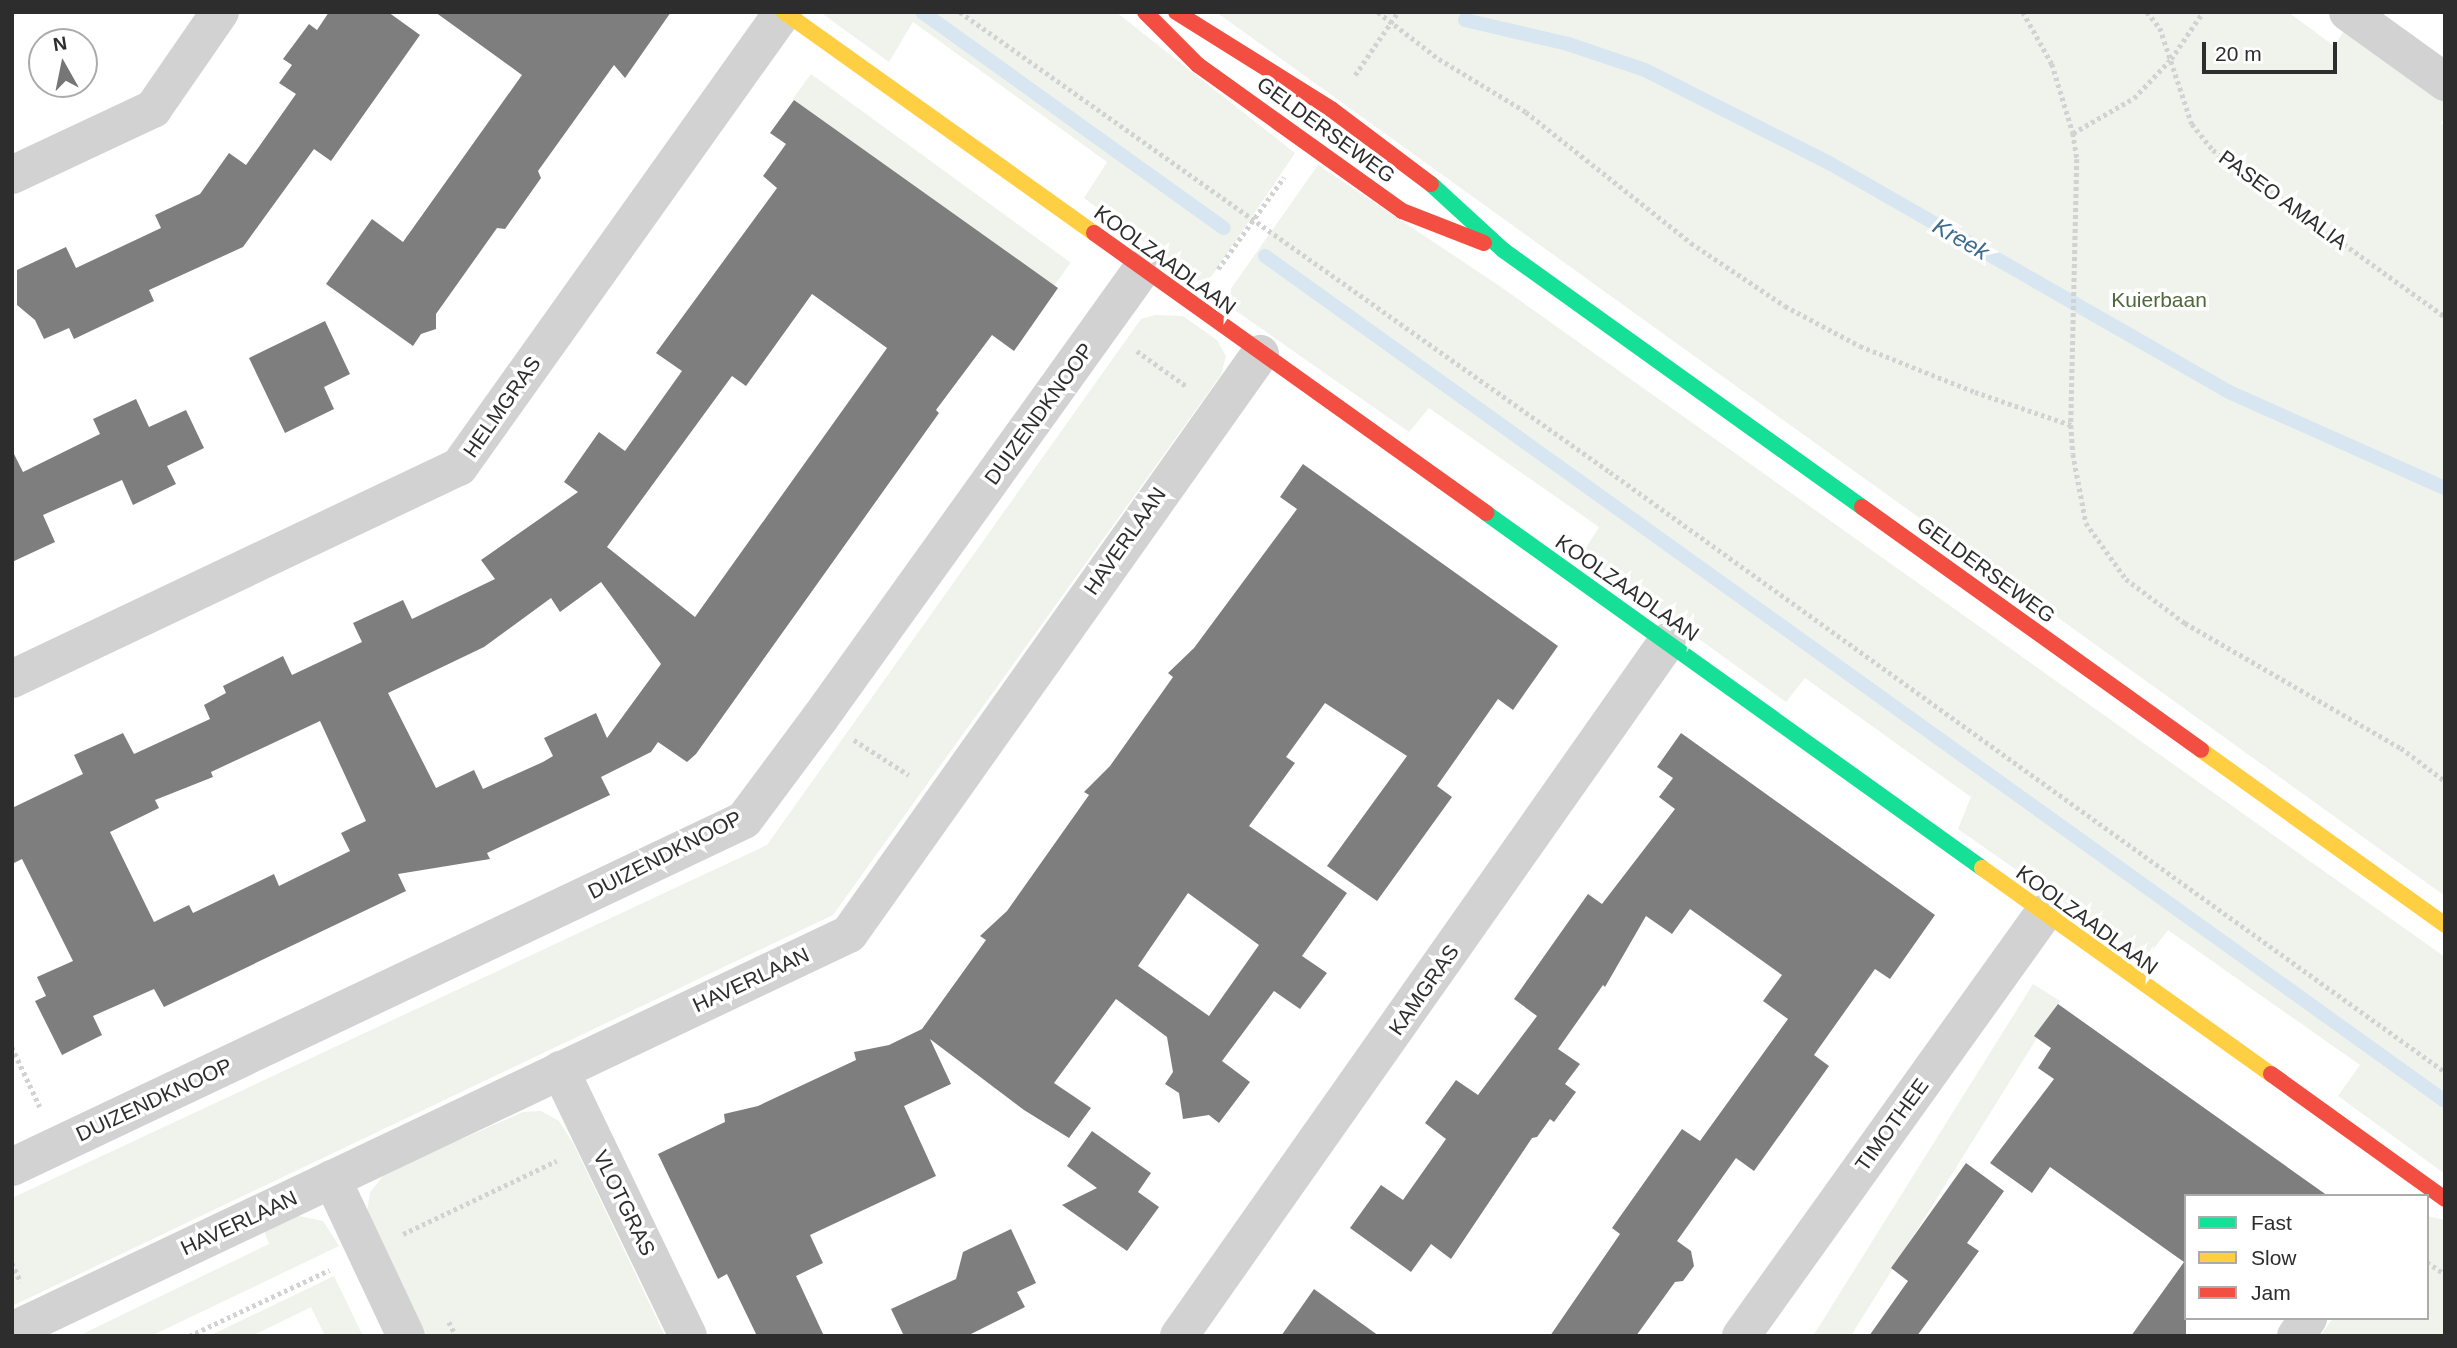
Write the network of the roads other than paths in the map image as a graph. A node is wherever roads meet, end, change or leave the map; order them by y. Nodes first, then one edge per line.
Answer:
1 (220, 12) edge
2 (784, 12) edge
3 (1145, 12) edge
4 (1176, 12) edge
5 (2348, 12) edge
6 (2445, 82) edge
7 (12, 175) edge
8 (1503, 250) junction
9 (1142, 269) junction
10 (1259, 354) junction
11 (1667, 642) junction
12 (12, 679) edge
13 (2043, 914) junction
14 (2445, 925) edge
15 (560, 1070) junction
16 (13, 1166) edge
17 (331, 1179) junction
18 (2404, 1187) edge
19 (2428, 1194) edge
20 (2307, 1320) edge
21 (12, 1331) edge
22 (406, 1336) edge
23 (688, 1336) edge
24 (1179, 1336) edge
25 (1741, 1336) edge
26 (2296, 1336) edge

1 - 7 street
2 - 9 street, KOOLZAADLAAN
2 - 12 street, HELMGRAS
3 - 8 street, GELDERSEWEG
4 - 8 street, GELDERSEWEG
5 - 6 street
8 - 14 street, GELDERSEWEG
9 - 10 street, KOOLZAADLAAN
9 - 16 street, DUIZENDKNOOP
10 - 11 street, KOOLZAADLAAN
10 - 15 street, HAVERLAAN
11 - 13 street, KOOLZAADLAAN
11 - 24 street, KAMGRAS
13 - 18 street, KOOLZAADLAAN
13 - 25 street, TIMOTHEE
15 - 17 street, HAVERLAAN
15 - 23 street, VLOTGRAS
17 - 21 street, HAVERLAAN
17 - 22 street
18 - 19 street, KOOLZAADLAAN
20 - 26 street

